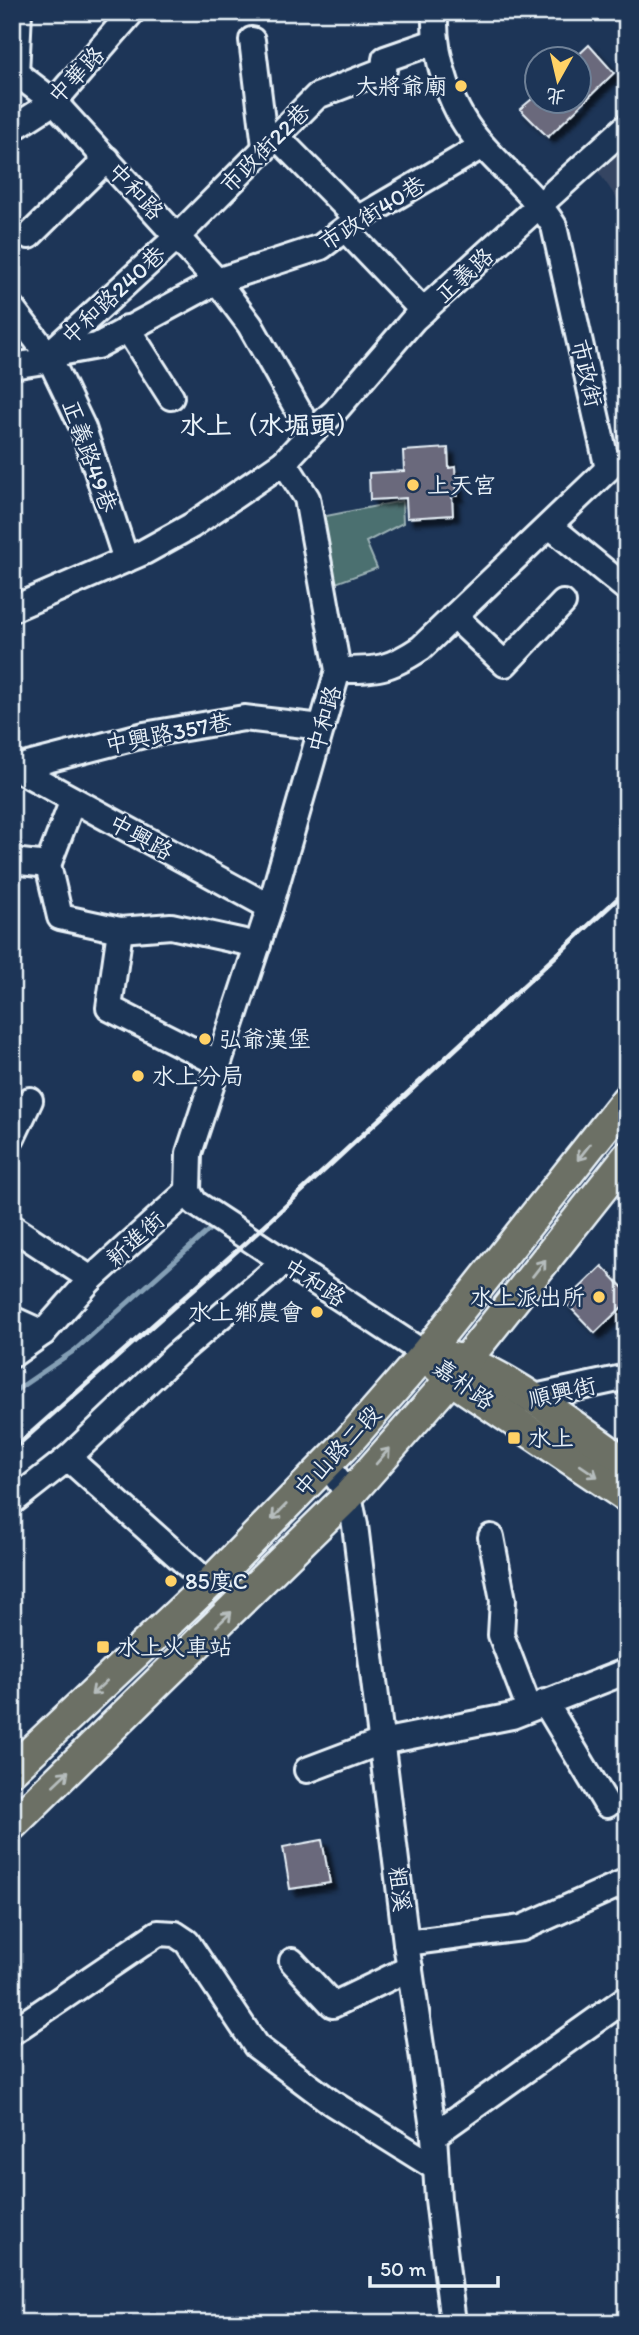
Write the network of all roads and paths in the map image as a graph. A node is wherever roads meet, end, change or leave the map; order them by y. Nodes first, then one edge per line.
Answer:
1 (19, 12) edge
2 (132, 12) edge
3 (435, 12) edge
4 (252, 40) dead end
5 (434, 42) junction
6 (14, 71) edge
7 (54, 102) junction
8 (627, 126) edge
9 (12, 129) edge
10 (271, 141) junction
11 (482, 146) junction
12 (107, 159) junction
13 (542, 206) junction
14 (352, 225) junction
15 (29, 236) dead end
16 (178, 236) junction
17 (217, 281) junction
18 (12, 307) edge
19 (423, 311) junction
20 (127, 328) junction
21 (48, 355) junction
22 (12, 366) edge
23 (171, 397) dead end
24 (311, 433) junction
25 (284, 462) junction
26 (617, 468) edge
27 (550, 526) junction
28 (126, 560) junction
29 (627, 589) edge
30 (563, 603) dead end
31 (12, 609) edge
32 (454, 616) junction
33 (338, 670) junction
34 (322, 727) junction
35 (14, 767) edge
36 (73, 800) junction
37 (12, 861) edge
38 (48, 865) junction
39 (270, 907) junction
40 (120, 930) junction
41 (258, 945) junction
42 (218, 1063) junction
43 (627, 1099) edge
44 (30, 1100) dead end
45 (12, 1138) edge
46 (627, 1157) edge
47 (188, 1191) junction
48 (12, 1227) edge
49 (284, 1262) junction
50 (91, 1279) junction
51 (12, 1319) edge
52 (43, 1333) junction
53 (425, 1354) junction
54 (12, 1355) edge
55 (458, 1369) junction
56 (627, 1377) edge
57 (529, 1397) junction
58 (498, 1409) junction
59 (68, 1458) junction
60 (326, 1463) junction
61 (627, 1464) edge
62 (349, 1495) junction
63 (627, 1497) edge
64 (12, 1502) edge
65 (491, 1537) dead end
66 (209, 1584) junction
67 (627, 1671) edge
68 (537, 1705) junction
69 (380, 1742) junction
70 (12, 1770) edge
71 (307, 1770) dead end
72 (607, 1805) dead end
73 (12, 1825) edge
74 (627, 1881) edge
75 (407, 1943) junction
76 (292, 1961) dead end
77 (410, 1968) junction
78 (627, 1998) edge
79 (12, 2032) edge
80 (434, 2134) junction
81 (436, 2168) junction
82 (453, 2323) edge

1 - 6 street
2 - 7 street, 中華路
3 - 5 street, 市政街
4 - 10 street
5 - 10 street, 市政街22巷
5 - 11 street, 市政街
6 - 7 street, 中和路
7 - 9 street, 中華路
7 - 12 street, 中和路
8 - 13 street, 正義路
10 - 14 street
10 - 16 street, 市政街22巷
11 - 13 street, 市政街
11 - 14 street, 市政街40巷
12 - 15 street
12 - 16 street, 中和路
13 - 19 street, 正義路
13 - 26 street, 市政街
14 - 17 street, 市政街40巷
14 - 19 street
16 - 17 street, 中和路
16 - 21 street, 中和路240巷
17 - 20 street, 中和路240巷
17 - 24 street, 中和路
18 - 21 street, 正義路49巷
19 - 24 street, 正義路
20 - 21 street, 中和路240巷
20 - 23 street
21 - 22 street, 中和路240巷
21 - 28 street, 正義路49巷
24 - 25 street
25 - 28 street
25 - 33 street, 中和路
26 - 27 street, 市政街
27 - 29 street
27 - 32 street, 市政街
28 - 31 street
30 - 32 street
32 - 33 street, 市政街
33 - 34 street, 中和路
34 - 35 street, 中興路357巷
34 - 39 street, 中和路
35 - 36 street, 中興路
36 - 38 street
36 - 39 street, 中興路
37 - 38 street
38 - 40 street
39 - 41 street, 中和路
40 - 41 street
40 - 42 street
41 - 42 street, 中和路
42 - 47 street, 中和路
43 -> 53 main road, 中山路二段
44 - 45 street
55 -> 46 main road, 中山路二段
47 - 49 street, 中和路
47 - 50 street, 新進街
48 - 50 street, 新進街
49 - 53 street, 中和路
49 - 59 street
50 - 52 street
51 - 52 street
52 - 54 street
53 - 55 main road, 嘉朴路
53 - 60 main road, 中山路二段
55 - 57 main road, 嘉朴路
55 - 58 main road, 嘉朴路
62 -> 55 main road, 中山路二段
56 - 57 street, 順興街
57 - 58 street, 順興街
57 - 61 main road, 嘉朴路
58 -> 63 main road, 嘉朴路
59 - 64 street
59 - 66 street
60 - 62 street, 粗溪
60 -> 66 main road, 中山路二段
62 - 69 street, 粗溪
73 -> 62 main road, 中山路二段
65 - 68 street
66 -> 70 main road, 中山路二段
67 - 68 street
68 - 69 street
68 - 72 street
69 - 71 street
69 - 75 street, 粗溪
74 - 75 street
75 - 77 street, 粗溪
76 - 77 street
77 - 80 street, 粗溪
78 - 80 street
79 - 81 street
80 - 81 street, 粗溪
81 - 82 street, 粗溪

